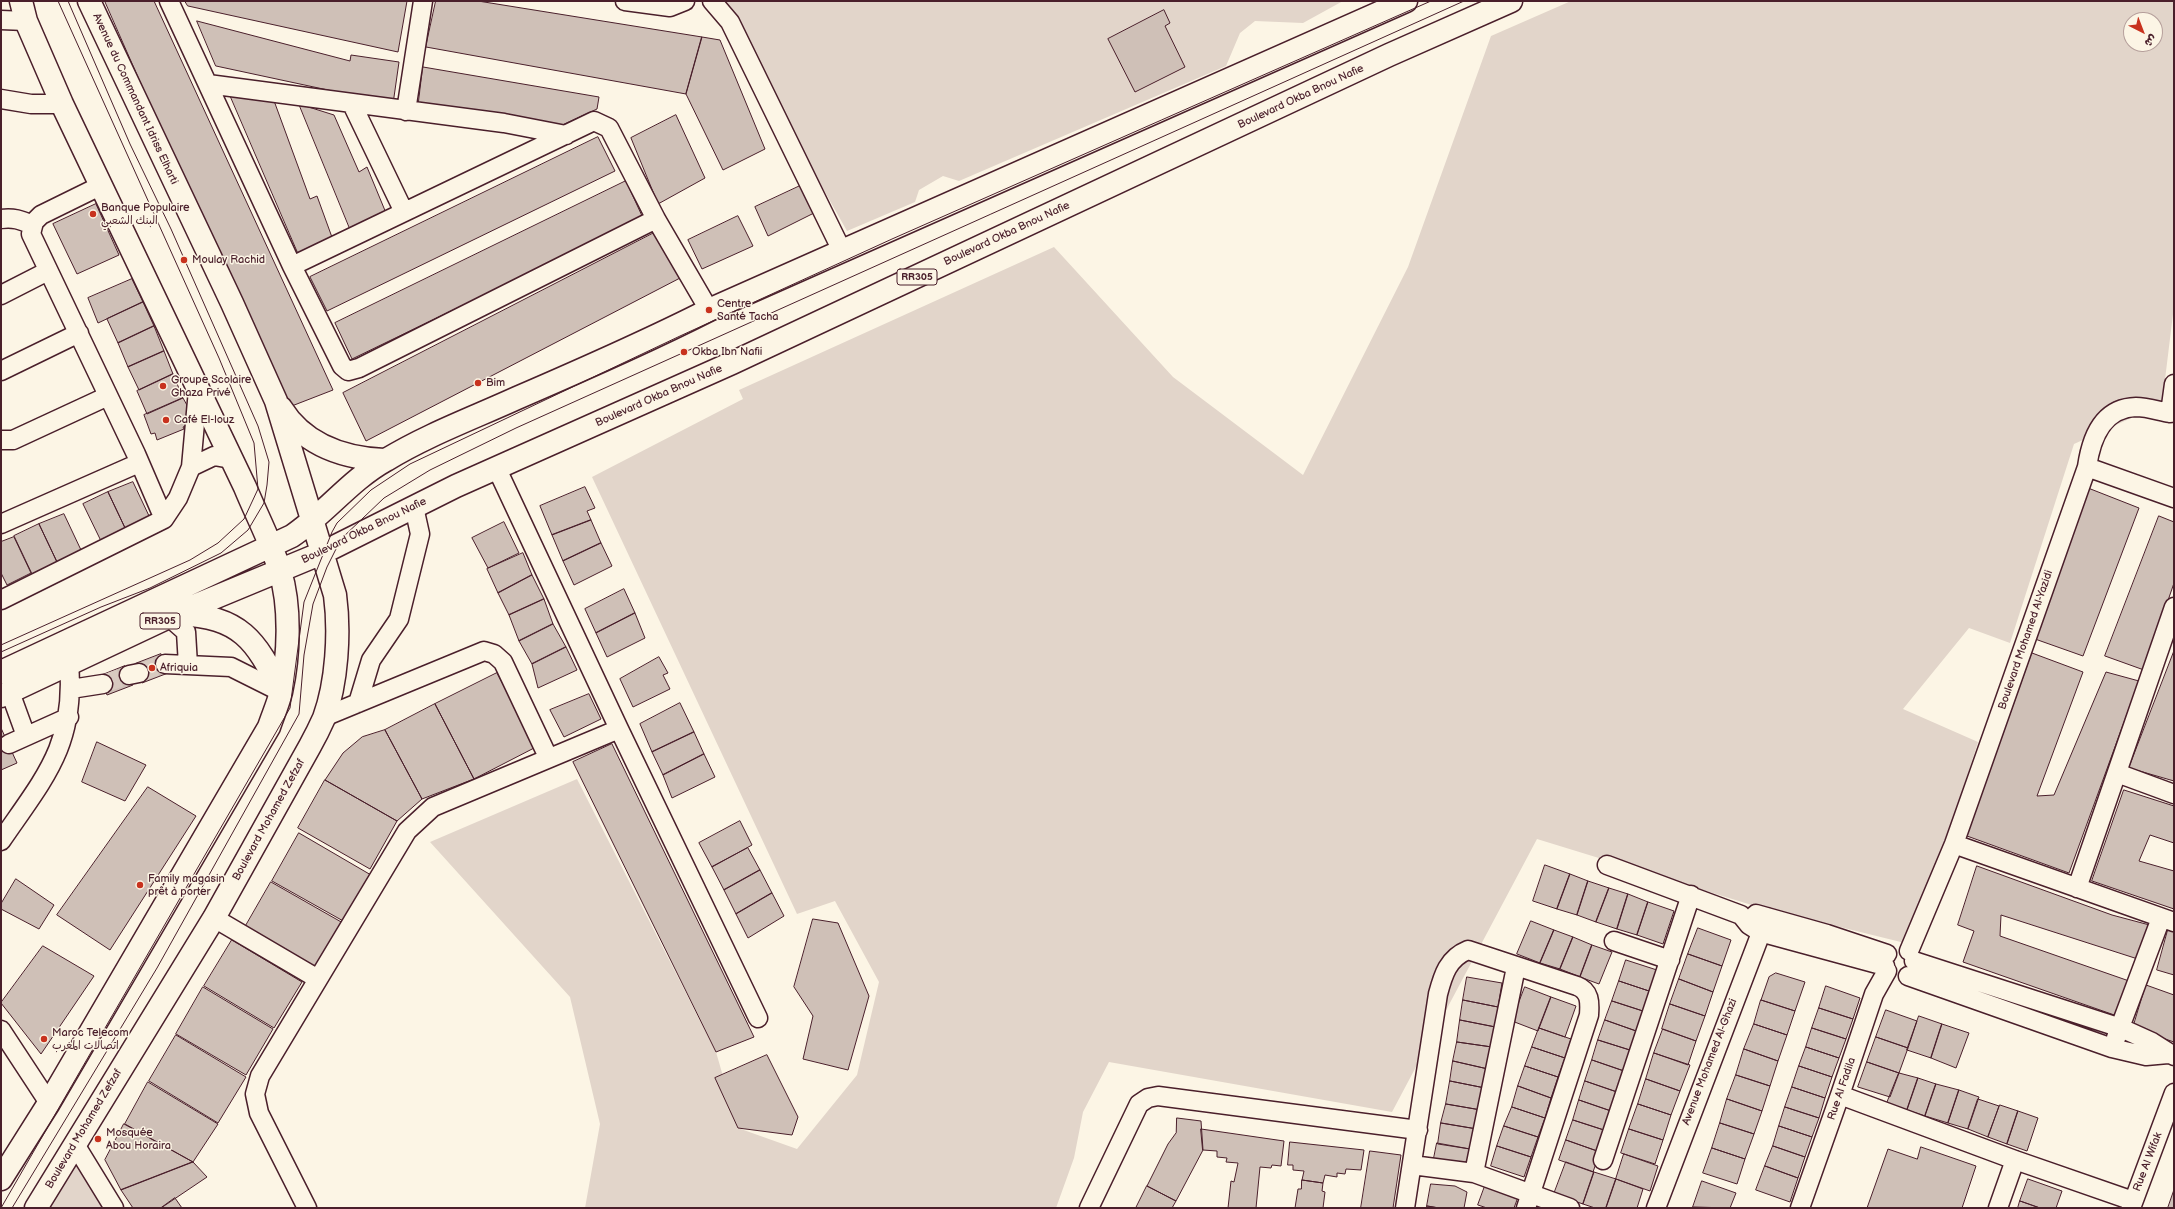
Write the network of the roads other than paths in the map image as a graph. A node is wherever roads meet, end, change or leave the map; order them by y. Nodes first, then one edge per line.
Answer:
1 (89, 1) edge
2 (169, 1) edge
3 (423, 1) edge
4 (625, 1) edge
5 (685, 1) edge
6 (712, 1) edge
7 (1406, 1) edge
8 (1511, 1) edge
9 (23, 11) edge
10 (1, 20) edge
11 (208, 84) junction
12 (1, 99) edge
13 (62, 104) junction
14 (352, 104) junction
15 (406, 111) junction
16 (566, 135) junction
17 (102, 185) junction
18 (404, 212) junction
19 (1, 219) edge
20 (656, 219) junction
21 (32, 225) junction
22 (842, 251) junction
23 (292, 266) junction
24 (48, 271) junction
25 (1, 295) edge
26 (710, 310) junction
27 (79, 333) junction
28 (1, 371) edge
29 (2174, 384) edge
30 (198, 390) junction
31 (108, 396) junction
32 (276, 401) junction
33 (2172, 418) edge
34 (1, 440) edge
35 (231, 459) junction
36 (384, 460) junction
37 (139, 462) junction
38 (191, 467) junction
39 (2087, 467) junction
40 (497, 469) junction
41 (2174, 498) edge
42 (414, 507) junction
43 (164, 519) junction
44 (313, 522) junction
45 (1, 524) edge
46 (364, 532) junction
47 (270, 548) junction
48 (322, 553) junction
49 (280, 571) junction
50 (335, 595) junction
51 (1, 600) edge
52 (2174, 607) edge
53 (172, 615) junction
54 (69, 664) junction
55 (165, 664) tunnel mouth
56 (188, 665) junction
57 (1, 672) edge
58 (103, 684) tunnel mouth
59 (71, 689) junction
60 (281, 692) junction
61 (6, 694) edge
62 (358, 703) junction
63 (69, 717) junction
64 (324, 717) junction
65 (618, 729) junction
66 (26, 736) junction
67 (9, 744) dead end
68 (548, 757) junction
69 (2117, 773) junction
70 (2174, 794) edge
71 (1, 841) edge
72 (1954, 844) junction
73 (1607, 865) dead end
74 (2077, 888) junction
75 (1692, 895) junction
76 (214, 918) junction
77 (2168, 920) edge
78 (1763, 924) junction
79 (1614, 941) dead end
80 (1670, 960) junction
81 (1910, 963) junction
82 (1886, 964) junction
83 (1516, 967) junction
84 (318, 979) junction
85 (758, 1018) dead end
86 (2121, 1028) junction
87 (3, 1040) edge
88 (2112, 1048) junction
89 (2171, 1055) edge
90 (2174, 1093) edge
91 (1840, 1096) junction
92 (49, 1103) junction
93 (1418, 1130) junction
94 (76, 1146) junction
95 (1603, 1160) dead end
96 (2015, 1160) junction
97 (1412, 1165) junction
98 (1474, 1174) junction
99 (1, 1179) edge
100 (1528, 1201) edge
101 (2135, 1205) edge
102 (36, 1208) edge
103 (114, 1208) edge
104 (307, 1208) edge
105 (1089, 1208) edge
106 (1405, 1208) edge
107 (1570, 1208) edge
108 (1656, 1208) edge
109 (1800, 1208) edge
110 (1998, 1208) edge

1 - 32 main road, Avenue du Commandant Idriss Elharti
2 - 11 street
3 - 15 street
4 - 5 street
6 - 22 street
7 - 22 main road, RR305
8 - 40 main road, Boulevard Okba Bnou Nafie / RR305
9 - 10 street
9 - 13 main road
11 - 14 street
11 - 23 street
12 - 13 street
13 - 17 main road
14 - 15 street
14 - 18 street
15 - 16 street
16 - 18 street
16 - 20 street
17 - 21 street
17 - 30 main road
18 - 23 street
19 - 21 street
20 - 23 street
20 - 26 street
21 - 24 street
22 - 26 main road, RR305
24 - 25 street
24 - 27 street
26 - 36 main road, RR305
27 - 28 street
27 - 31 street
29 - 33 street, Boulevard Mohamed Al-Yazidi
30 - 35 main road
30 - 38 street
31 - 34 street
31 - 37 street
32 - 36 main road
32 - 44 main road, Avenue du Commandant Idriss Elharti
33 - 39 street, Boulevard Mohamed Al-Yazidi
35 - 38 street
35 - 47 main road
36 - 44 main road, RR305
37 - 43 street
37 - 45 street
38 - 43 street
39 - 41 street
39 - 72 street, Boulevard Mohamed Al-Yazidi
40 - 42 main road, Boulevard Okba Bnou Nafie / RR305
40 - 65 street
42 - 46 main road, Boulevard Okba Bnou Nafie / RR305
42 - 62 street
43 - 51 street
44 - 47 main road, RR305
44 - 48 main road, Avenue du Commandant Idriss Elharti
46 - 48 main road, Boulevard Okba Bnou Nafie / RR305
46 - 50 main road
47 - 49 main road
47 - 57 main road, RR305
48 - 49 main road, Boulevard Okba Bnou Nafie / RR305
48 - 50 main road, Boulevard Mohamed Zefzaf
49 - 53 main road, Boulevard Okba Bnou Nafie / RR305
49 - 60 main road
50 - 64 main road, Boulevard Mohamed Zefzaf
52 - 69 street
53 - 54 main road, Boulevard Okba Bnou Nafie / RR305
53 - 56 street
53 - 60 main road
54 - 59 street
54 - 61 main road, Boulevard Okba Bnou Nafie / RR305
55 - 56 street
56 - 60 street
58 - 59 street
59 - 63 street
60 - 92 main road
61 - 66 street
62 - 64 street
62 - 68 street
63 - 66 street
63 - 71 street
64 - 76 main road, Boulevard Mohamed Zefzaf
65 - 68 street
65 - 85 street
66 - 67 street
68 - 84 street
69 - 70 street
69 - 74 street
72 - 74 street
72 - 81 street, Boulevard Mohamed Al-Yazidi
73 - 75 street
74 - 77 street
75 - 78 street
75 - 80 street
76 - 84 street
76 - 94 main road, Boulevard Mohamed Zefzaf
77 - 86 street
78 - 82 street
78 - 108 street, Avenue Mohamed Al-Ghazi
79 - 80 street
80 - 95 street
81 - 82 street
81 - 82 street
81 - 86 street
81 - 88 street
82 - 91 street, Rue Al Fadila
83 - 93 street
83 - 98 street
83 - 100 street
84 - 104 street
86 - 88 street
86 - 89 street
87 - 92 street
88 - 89 street
90 - 101 street, Rue Al Wifak
91 - 96 street
91 - 109 street, Rue Al Fadila
92 - 99 main road
93 - 97 street
93 - 105 street
94 - 102 main road, Boulevard Mohamed Zefzaf
94 - 103 street
96 - 101 street
96 - 110 street
97 - 98 street
97 - 106 street
98 - 100 street
100 - 107 street

